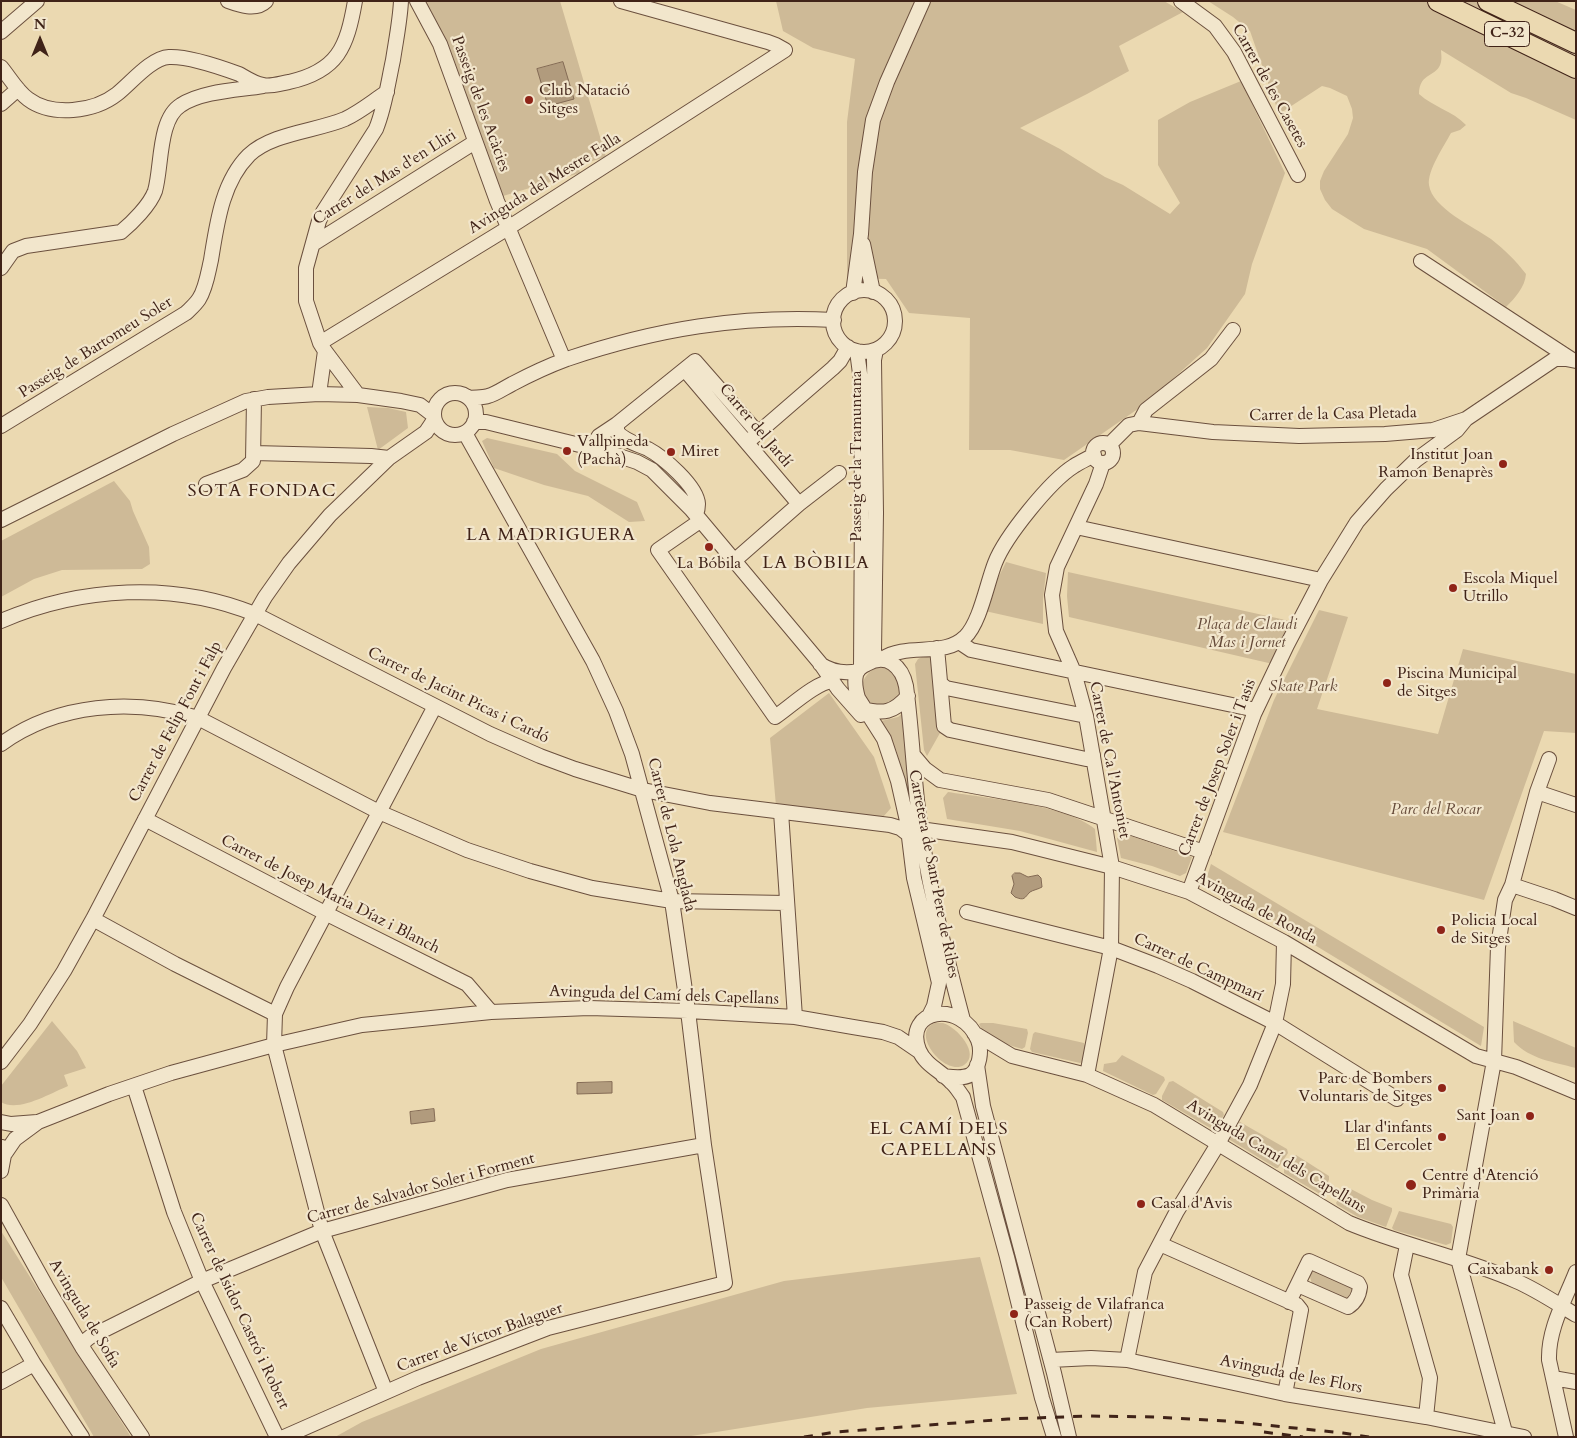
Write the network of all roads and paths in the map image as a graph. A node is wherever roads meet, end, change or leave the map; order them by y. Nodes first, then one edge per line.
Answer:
1 (37, 1) edge
2 (228, 1) edge
3 (266, 1) edge
4 (355, 1) edge
5 (401, 1) edge
6 (621, 1) edge
7 (922, 1) edge
8 (1181, 1) edge
9 (1438, 1) edge
10 (1488, 1) edge
11 (417, 2) edge
12 (400, 19) junction
13 (1, 32) edge
14 (1576, 43) edge
15 (1, 67) edge
16 (1576, 68) edge
17 (263, 86) junction
18 (18, 90) junction
19 (387, 92) junction
20 (1, 104) edge
21 (475, 142) junction
22 (1298, 175) dead end
23 (508, 228) junction
24 (861, 234) junction
25 (313, 244) junction
26 (1421, 261) dead end
27 (1, 268) edge
28 (873, 292) junction
29 (853, 293) junction
30 (834, 320) junction
31 (1233, 330) dead end
32 (323, 347) junction
33 (852, 349) junction
34 (876, 350) junction
35 (564, 360) junction
36 (1575, 361) edge
37 (690, 366) junction
38 (319, 394) junction
39 (358, 395) junction
40 (254, 399) junction
41 (474, 416) junction
42 (436, 417) junction
43 (1466, 419) junction
44 (1139, 423) junction
45 (1, 426) edge
46 (617, 428) junction
47 (1408, 432) junction
48 (758, 433) junction
49 (747, 443) junction
50 (591, 448) junction
51 (254, 453) junction
52 (618, 455) junction
53 (389, 458) junction
54 (1099, 459) junction
55 (1416, 460) junction
56 (839, 472) dead end
57 (206, 484) dead end
58 (799, 504) junction
59 (698, 518) junction
60 (1, 520) edge
61 (1076, 527) junction
62 (734, 561) junction
63 (1321, 580) junction
64 (255, 614) junction
65 (1, 621) edge
66 (959, 642) junction
67 (937, 648) junction
68 (918, 649) junction
69 (878, 657) junction
70 (820, 663) junction
71 (859, 669) junction
72 (1074, 672) junction
73 (833, 681) junction
74 (941, 684) junction
75 (907, 691) junction
76 (435, 706) junction
77 (861, 709) junction
78 (1256, 710) junction
79 (1086, 716) junction
80 (198, 718) junction
81 (1, 744) edge
82 (1093, 755) junction
83 (914, 756) junction
84 (1550, 759) dead end
85 (643, 790) junction
86 (1537, 792) junction
87 (1576, 805) edge
88 (905, 809) junction
89 (379, 812) junction
90 (780, 812) junction
91 (145, 819) junction
92 (1103, 819) junction
93 (890, 825) junction
94 (916, 833) junction
95 (1204, 852) junction
96 (1112, 867) junction
97 (1512, 885) junction
98 (1189, 892) junction
99 (672, 901) junction
100 (786, 903) junction
101 (1576, 908) edge
102 (967, 912) dead end
103 (325, 913) junction
104 (93, 919) junction
105 (1284, 942) junction
106 (1111, 948) junction
107 (688, 1011) junction
108 (491, 1012) junction
109 (275, 1014) junction
110 (795, 1017) junction
111 (963, 1020) junction
112 (925, 1021) junction
113 (1275, 1024) junction
114 (883, 1032) junction
115 (974, 1033) junction
116 (274, 1044) junction
117 (920, 1052) junction
118 (1012, 1056) junction
119 (1, 1062) edge
120 (1494, 1062) junction
121 (978, 1063) junction
122 (1087, 1075) junction
123 (943, 1076) junction
124 (134, 1086) junction
125 (1576, 1092) edge
126 (1397, 1099) dead end
127 (1, 1122) edge
128 (38, 1122) junction
129 (1218, 1144) junction
130 (704, 1145) junction
131 (2, 1148) edge
132 (1, 1171) edge
133 (1, 1205) edge
134 (322, 1230) junction
135 (1160, 1244) junction
136 (1407, 1245) junction
137 (1458, 1259) junction
138 (1576, 1272) edge
139 (202, 1281) junction
140 (725, 1284) joint
141 (1298, 1285) junction
142 (1289, 1302) junction
143 (1562, 1307) junction
144 (1, 1308) edge
145 (1576, 1315) edge
146 (82, 1346) junction
147 (1050, 1360) junction
148 (1127, 1360) junction
149 (34, 1364) junction
150 (1553, 1378) junction
151 (1, 1382) edge
152 (1576, 1382) edge
153 (386, 1392) junction
154 (1285, 1394) junction
155 (1426, 1418) junction
156 (1505, 1432) junction
157 (82, 1437) edge
158 (142, 1437) edge
159 (277, 1437) edge
160 (284, 1437) edge
161 (1054, 1437) edge
162 (1070, 1437) edge
163 (1524, 1437) edge
164 (1566, 1437) edge

1 - 13 street
2 - 3 street
4 - 17 street
5 - 12 street
6 - 23 street, Avinguda del Mestre Falla
7 - 24 street
8 - 22 street, Carrer de les Casetes
9 - 16 highway, C-32
10 - 14 highway, C-32
11 - 12 street
11 - 21 street, Passeig de les Acàcies
12 - 19 street
15 - 18 street
17 - 18 street
17 - 27 street
18 - 20 street
19 - 25 street
19 - 45 street, Passeig de Bartomeu Soler
21 - 23 street, Passeig de les Acàcies
21 - 25 street, Carrer del Mas d'en Lliri
23 - 32 street, Avinguda del Mestre Falla
23 - 35 street, Passeig de les Acàcies
24 - 28 street
24 - 29 street
25 - 32 street
26 - 36 street
28 - 29 street
28 - 34 street, Passeig de la Tramuntana
29 - 30 street
30 - 33 street, Passeig de la Tramuntana
30 - 35 street
31 - 44 street
32 - 38 street
32 - 39 street
33 - 34 street, Passeig de la Tramuntana
33 - 48 street
33 - 71 street, Passeig de la Tramuntana
34 - 69 street, Passeig de la Tramuntana
35 - 41 street
36 - 43 street, Carrer de la Casa Pletada
37 - 46 street
37 - 48 street, Carrer del Jardí
37 - 49 street, Carrer del Jardí
38 - 39 street
38 - 40 street
39 - 42 street
40 - 51 street
40 - 60 street
41 - 42 street
41 - 42 street
41 - 50 street, Carretera de Sant Pere de Ribes
41 - 85 street, Carrer de Lola Anglada
42 - 53 street, Carrer de Felip Font i Falp
43 - 47 street, Carrer de la Casa Pletada
43 - 55 street, Carrer de Josep Soler i Tasis
44 - 47 street, Carrer de la Casa Pletada
44 - 54 street, Carrer de Ca l'Antoniet
46 - 50 street
46 - 52 street
46 - 59 street
47 - 55 street
48 - 49 street
49 - 58 street, Carrer del Jardí
50 - 52 street, Carretera de Sant Pere de Ribes
51 - 53 street
51 - 57 street
52 - 59 street, Carretera de Sant Pere de Ribes
53 - 64 street, Carrer de Felip Font i Falp
54 - 61 street, Carrer de Ca l'Antoniet
54 - 66 street
55 - 63 street, Carrer de Josep Soler i Tasis
56 - 58 street
58 - 62 street
59 - 62 street, Carretera de Sant Pere de Ribes
59 - 73 street
61 - 63 street
61 - 72 street, Carrer de Ca l'Antoniet
62 - 70 street, Carretera de Sant Pere de Ribes
63 - 78 street, Carrer de Josep Soler i Tasis
64 - 65 street, Carrer de Jacint Picas i Cardó
64 - 76 street, Carrer de Jacint Picas i Cardó
64 - 80 street, Carrer de Felip Font i Falp
66 - 67 street
66 - 72 street
67 - 68 street
67 - 74 street
68 - 69 street
68 - 75 street
69 - 71 street
69 - 75 street
70 - 71 street, Carretera de Sant Pere de Ribes
70 - 73 street, Carretera de Sant Pere de Ribes
71 - 77 street
72 - 78 street
72 - 79 street, Carrer de Ca l'Antoniet
73 - 77 street, Carretera de Sant Pere de Ribes
74 - 79 street
74 - 82 street
75 - 77 street
75 - 83 street, Carretera de Sant Pere de Ribes
76 - 85 street, Carrer de Jacint Picas i Cardó
76 - 89 street
77 - 88 street, Carretera de Sant Pere de Ribes
78 - 95 street, Carrer de Josep Soler i Tasis
79 - 82 street, Carrer de Ca l'Antoniet
80 - 81 street
80 - 89 street
80 - 91 street, Carrer de Felip Font i Falp
82 - 92 street, Carrer de Ca l'Antoniet
83 - 92 street
83 - 94 street, Carretera de Sant Pere de Ribes
84 - 86 street
85 - 90 street, Carrer de Jacint Picas i Cardó
85 - 99 street, Carrer de Lola Anglada
86 - 87 street
86 - 97 street
88 - 93 street
88 - 94 street, Carretera de Sant Pere de Ribes
89 - 99 street
89 - 103 street
90 - 93 street, Carrer de Jacint Picas i Cardó
90 - 100 street
91 - 103 street, Carrer de Josep Maria Díaz i Blanch
91 - 104 street, Carrer de Felip Font i Falp
92 - 95 street
92 - 96 street, Carrer de Ca l'Antoniet
93 - 94 street, Carrer de Jacint Picas i Cardó
94 - 96 street, Avinguda de Ronda
94 - 111 street, Carretera de Sant Pere de Ribes
94 - 112 street, Carretera de Sant Pere de Ribes
95 - 98 street, Carrer de Josep Soler i Tasis
96 - 98 street, Avinguda de Ronda
96 - 106 street, Carrer de Ca l'Antoniet
97 - 101 street
97 - 120 street
98 - 105 street, Avinguda de Ronda
99 - 100 street
99 - 107 street, Carrer de Lola Anglada
100 - 110 street
102 - 106 street, Carrer de Campmarí
103 - 108 street, Carrer de Josep Maria Díaz i Blanch
103 - 109 street
104 - 109 street
104 - 119 street, Carrer de Felip Font i Falp
105 - 113 street
105 - 120 street, Avinguda de Ronda
106 - 113 street, Carrer de Campmarí
106 - 122 street, Carrer de Ca l'Antoniet
107 - 108 street, Avinguda del Camí dels Capellans
107 - 110 street, Avinguda del Camí dels Capellans
107 - 130 street, Carrer de Lola Anglada
108 - 116 street, Avinguda del Camí dels Capellans
109 - 116 street
110 - 114 street, Avinguda del Camí dels Capellans
111 - 112 street
111 - 115 street
112 - 114 street, Avinguda del Camí dels Capellans
112 - 117 street
113 - 126 street, Carrer de Campmarí
113 - 129 street
114 - 117 street, Avinguda del Camí dels Capellans
115 - 118 street, Avinguda Camí dels Capellans
115 - 121 street
116 - 124 street, Avinguda del Camí dels Capellans
116 - 134 street
117 - 123 street
118 - 121 street, Avinguda Camí dels Capellans
118 - 122 street, Avinguda Camí dels Capellans
120 - 125 street, Avinguda de Ronda
120 - 137 street
121 - 123 street
121 - 147 street
122 - 129 street, Avinguda Camí dels Capellans
123 - 161 street
124 - 128 street, Avinguda del Camí dels Capellans
124 - 139 street, Carrer de Isidor Castró i Robert
127 - 128 street, Avinguda del Camí dels Capellans
128 - 131 street, Avinguda del Camí dels Capellans
129 - 135 street
129 - 136 street, Avinguda Camí dels Capellans
130 - 134 street, Carrer de Salvador Soler i Forment
130 - 140 street, Carrer de Lola Anglada
131 - 132 street
133 - 146 street, Avinguda de Sofia
134 - 139 street, Carrer de Salvador Soler i Forment
134 - 153 street
135 - 142 street
135 - 148 street
136 - 137 street, Avinguda Camí dels Capellans
136 - 155 street
137 - 143 street, Avinguda Camí dels Capellans
137 - 156 street
138 - 143 street
139 - 146 street, Carrer de Salvador Soler i Forment
139 - 159 street, Carrer de Isidor Castró i Robert
140 - 153 street, Carrer de Víctor Balaguer
141 - 141 street
141 - 142 street
142 - 154 street
143 - 145 street, Avinguda Camí dels Capellans
143 - 150 street
144 - 149 street
146 - 158 street, Avinguda de Sofia
147 - 148 street, Avinguda de les Flors
147 - 162 street
148 - 154 street, Avinguda de les Flors
149 - 151 street
149 - 157 street
150 - 152 street
150 - 164 street
153 - 160 street, Carrer de Víctor Balaguer
154 - 155 street, Avinguda de les Flors
155 - 156 street, Avinguda de les Flors
156 - 163 street, Avinguda de les Flors

